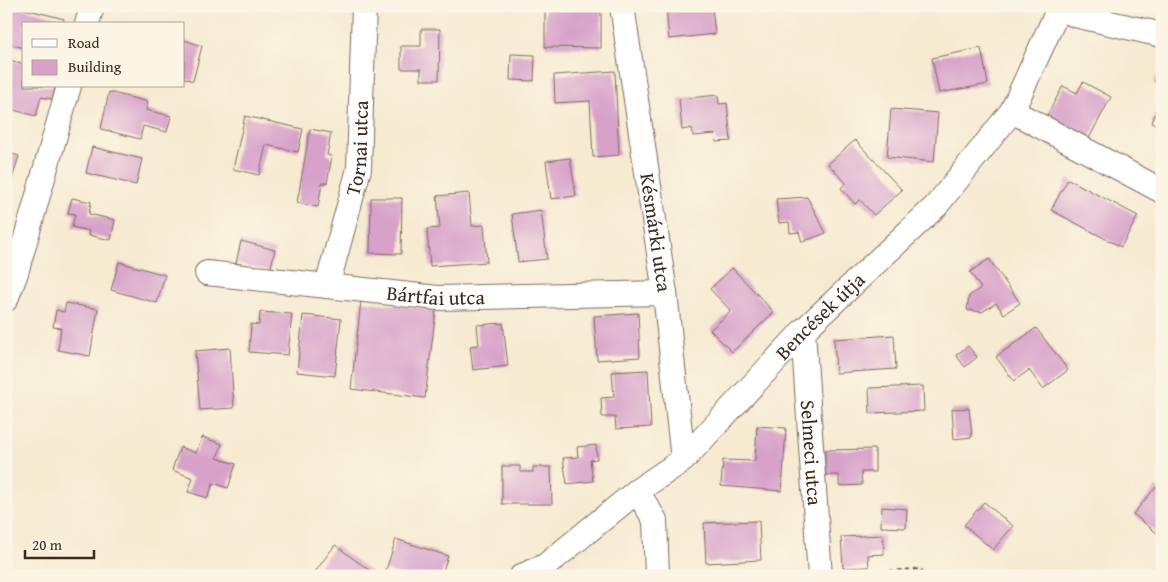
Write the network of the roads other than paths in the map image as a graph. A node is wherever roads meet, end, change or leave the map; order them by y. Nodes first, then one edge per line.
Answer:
1 (92, 6) edge
2 (364, 6) edge
3 (622, 6) edge
4 (1060, 7) edge
5 (88, 22) edge
6 (1162, 35) edge
7 (68, 88) edge
8 (1012, 111) junction
9 (1162, 191) edge
10 (207, 273) dead end
11 (328, 286) junction
12 (666, 293) junction
13 (6, 299) edge
14 (804, 331) junction
15 (683, 460) junction
16 (637, 491) junction
17 (522, 576) edge
18 (657, 576) edge
19 (820, 576) edge

1 - 5 street
2 - 11 street, Tornai utca
3 - 12 street, Késmárki utca
4 - 6 street
4 - 8 street, Bencések útja
7 - 13 street
8 - 9 street
8 - 14 street, Bencések útja
10 - 11 street, Bártfai utca
11 - 12 street, Bártfai utca
12 - 15 street, Késmárki utca
14 - 15 street, Bencések útja
14 - 19 street, Selmeci utca
15 - 16 street, Bencések útja
16 - 17 street, Bencések útja
16 - 18 street

